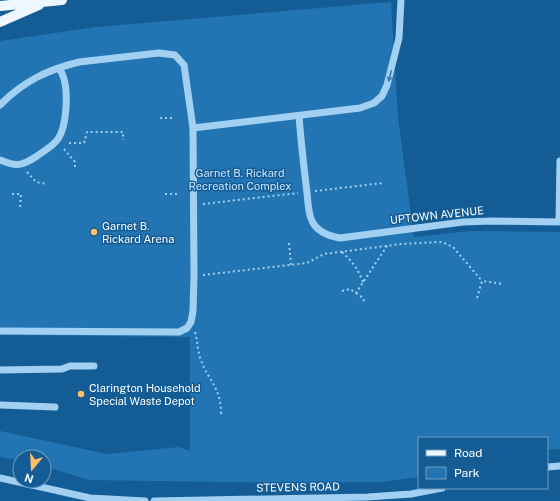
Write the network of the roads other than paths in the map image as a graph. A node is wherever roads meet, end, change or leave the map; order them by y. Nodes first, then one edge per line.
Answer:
1 (47, 0) edge
2 (62, 0) edge
3 (401, 0) edge
4 (0, 6) edge
5 (0, 22) edge
6 (59, 68) junction
7 (0, 105) edge
8 (298, 116) junction
9 (193, 128) junction
10 (0, 160) edge
11 (560, 161) edge
12 (559, 222) edge
13 (0, 331) edge
14 (94, 366) dead end
15 (0, 370) edge
16 (0, 405) edge
17 (55, 407) dead end
18 (560, 466) edge
19 (548, 467) edge
20 (0, 478) edge
21 (437, 489) edge
22 (145, 501) edge
23 (154, 501) edge

1 - 2 main road
1 - 4 main road
1 - 5 main road
3 -> 8 street
6 - 7 street
6 - 9 street
6 - 10 street
8 - 9 street
8 - 12 street, UPTOWN AVENUE
9 - 13 street
11 - 12 street
14 - 15 street
16 - 17 street
18 - 19 street
20 - 22 street
21 - 23 street, STEVENS ROAD

